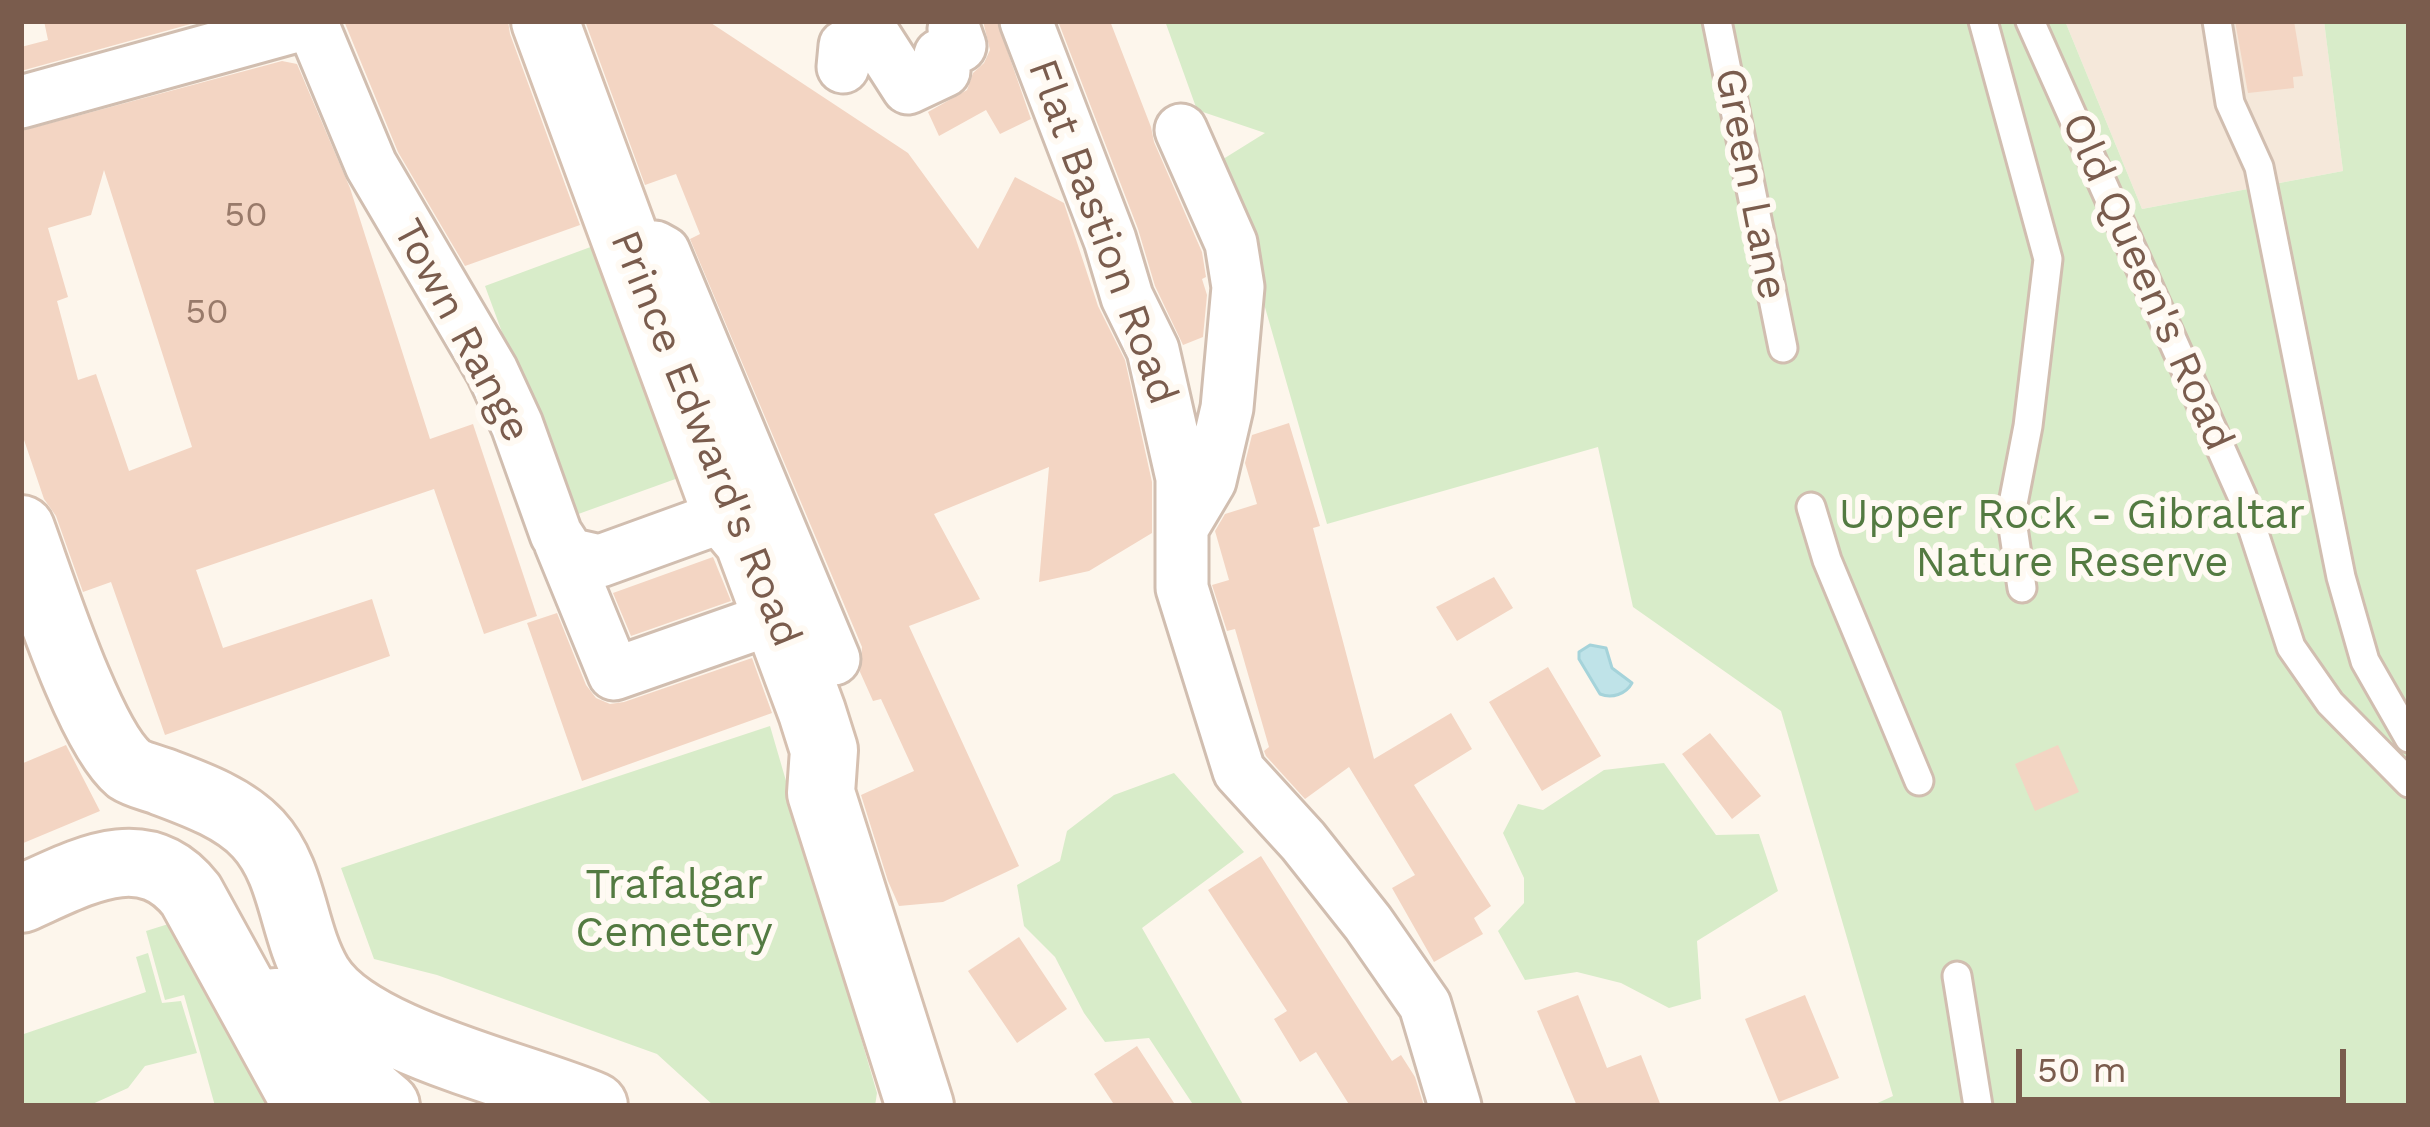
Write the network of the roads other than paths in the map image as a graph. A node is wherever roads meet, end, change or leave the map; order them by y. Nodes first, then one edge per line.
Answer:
1 (544, 21) edge
2 (1026, 21) edge
3 (1717, 21) edge
4 (1983, 21) edge
5 (2030, 21) edge
6 (2217, 21) edge
7 (311, 22) edge
8 (954, 29) dead end
9 (844, 67) dead end
10 (21, 102) edge
11 (1181, 130) dead end
12 (629, 255) junction
13 (1783, 348) dead end
14 (1810, 507) dead end
15 (727, 514) junction
16 (1183, 526) junction
17 (23, 541) edge
18 (560, 542) junction
19 (2022, 588) dead end
20 (795, 611) junction
21 (834, 659) dead end
22 (2409, 737) edge
23 (130, 770) junction
24 (1919, 781) dead end
25 (2409, 783) edge
26 (111, 862) junction
27 (21, 899) edge
28 (1957, 976) dead end
29 (593, 1105) edge
30 (308, 1106) edge
31 (386, 1106) edge
32 (554, 1106) edge
33 (920, 1106) edge
34 (1455, 1106) edge
35 (1978, 1106) edge

1 - 12 street, Prince Edward's Road
2 - 16 street, Flat Bastion Road
3 - 13 lane, Green Lane
4 - 19 lane
5 - 25 lane, Old Queen's Road
6 - 22 lane
7 - 10 street
7 - 18 street, Town Range
8 - 9 street
11 - 16 street
12 - 15 street, Prince Edward's Road
12 - 20 street
14 - 24 lane
15 - 18 street
15 - 20 street, Prince Edward's Road
16 - 34 street, Flat Bastion Road
17 - 23 street
18 - 20 street, Town Range
20 - 21 street
20 - 33 street, Prince Edward's Road
23 - 26 street
23 - 29 street
23 - 31 street
26 - 27 street
26 - 30 street
28 - 35 lane
29 - 32 street

